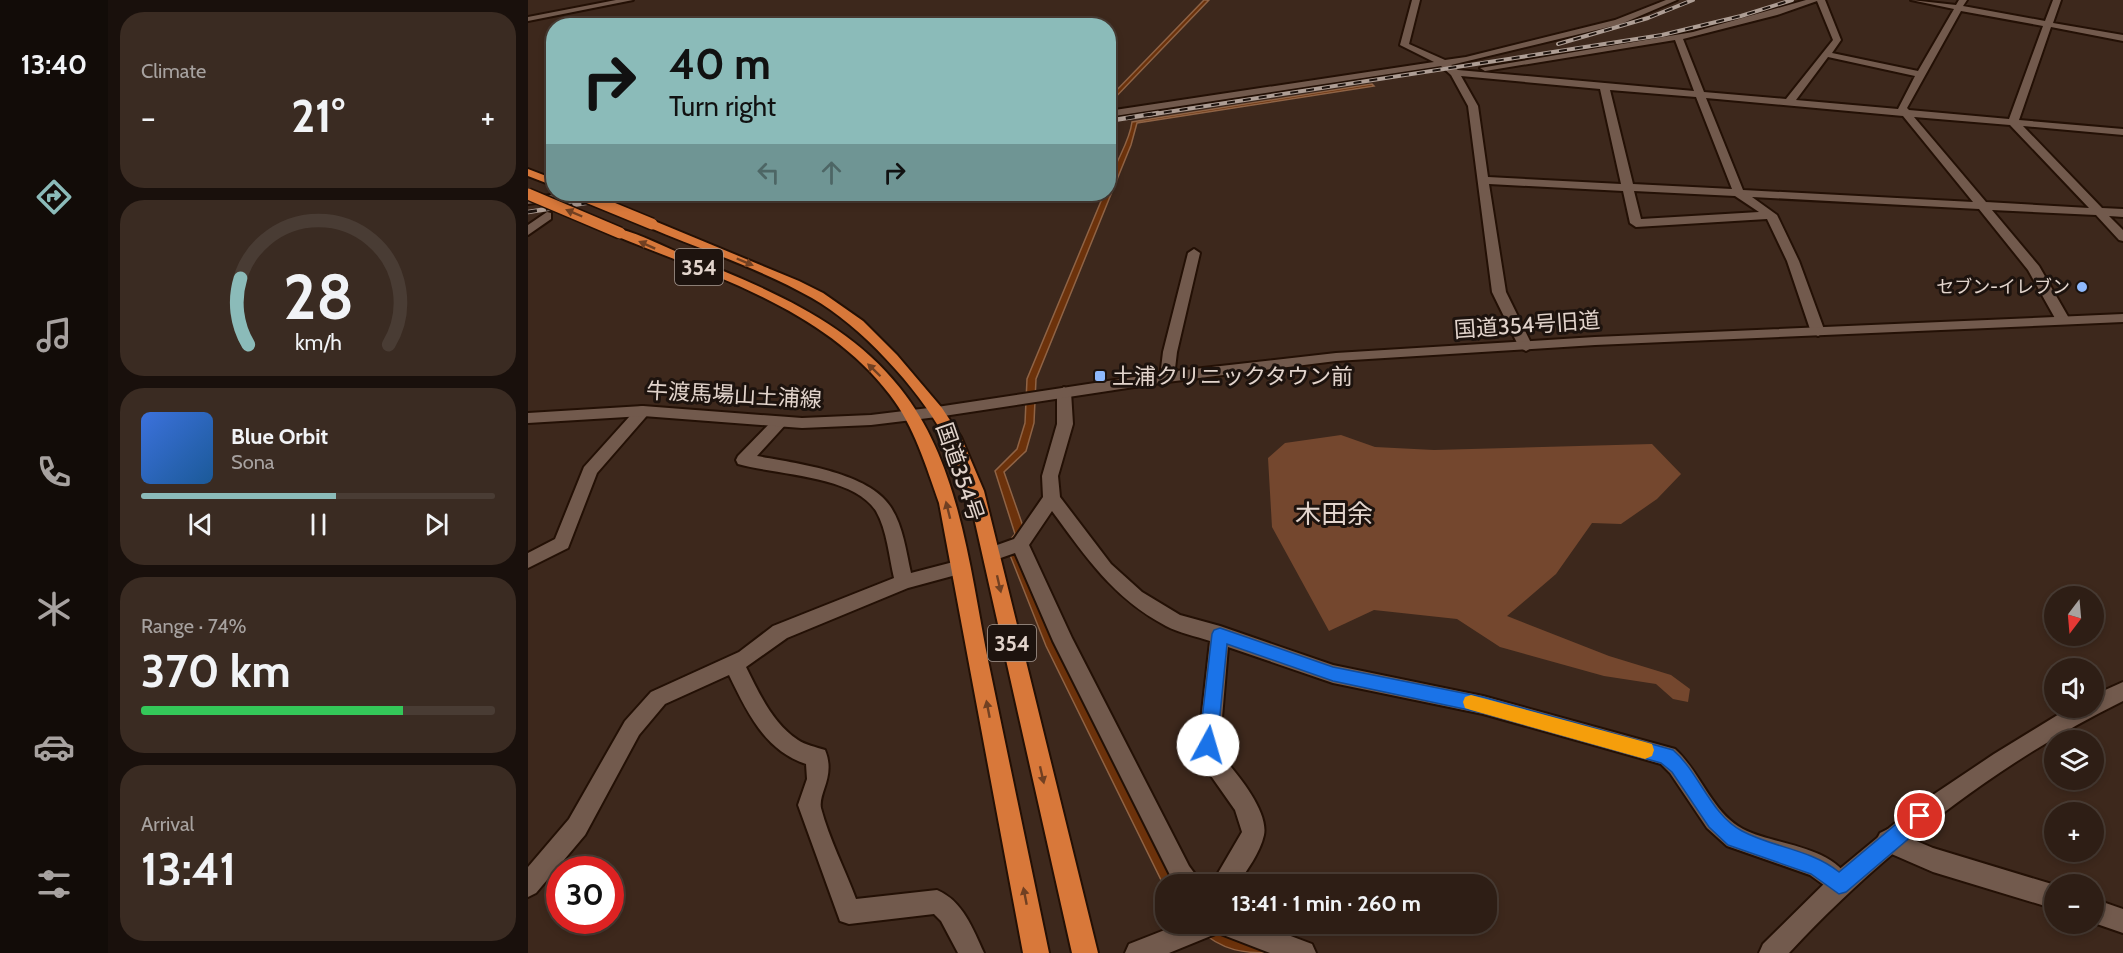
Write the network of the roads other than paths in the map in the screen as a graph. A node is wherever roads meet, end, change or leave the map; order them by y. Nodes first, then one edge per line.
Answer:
1 (613, 0) edge
2 (629, 0) edge
3 (1416, 0) edge
4 (1673, 0) edge
5 (1814, 0) edge
6 (1821, 0) edge
7 (1915, 0) edge
8 (2057, 0) edge
9 (1961, 4) edge
10 (528, 17) edge
11 (2048, 24) junction
12 (1678, 38) junction
13 (2123, 38) edge
14 (1826, 54) junction
15 (1441, 62) junction
16 (1460, 73) junction
17 (1922, 75) junction
18 (1605, 88) junction
19 (1702, 96) junction
20 (1793, 104) junction
21 (1116, 113) edge
22 (1904, 114) junction
23 (2013, 122) junction
24 (2123, 132) edge
25 (528, 172) edge
26 (546, 180) edge
27 (1482, 180) junction
28 (1629, 187) junction
29 (528, 194) edge
30 (1739, 194) junction
31 (546, 199) edge
32 (528, 201) edge
33 (596, 201) edge
34 (1981, 205) junction
35 (2098, 212) junction
36 (2123, 213) edge
37 (1771, 215) junction
38 (547, 216) dead end
39 (528, 231) edge
40 (2123, 237) edge
41 (1194, 254) dead end
42 (2123, 318) edge
43 (2063, 320) junction
44 (1818, 332) junction
45 (1526, 347) junction
46 (1167, 377) junction
47 (1064, 392) junction
48 (643, 411) junction
49 (937, 412) junction
50 (910, 416) junction
51 (528, 418) edge
52 (780, 422) junction
53 (1052, 498) junction
54 (1020, 544) junction
55 (992, 554) junction
56 (528, 561) edge
57 (961, 567) junction
58 (904, 582) junction
59 (1220, 634) junction
60 (734, 664) junction
61 (2123, 691) edge
62 (2104, 700) edge
63 (2071, 718) edge
64 (1888, 841) junction
65 (1180, 874) edge
66 (1229, 874) edge
67 (528, 885) edge
68 (1839, 885) junction
69 (2044, 894) edge
70 (2104, 914) edge
71 (2123, 921) edge
72 (1186, 934) edge
73 (1252, 934) edge
74 (971, 953) edge
75 (1036, 953) edge
76 (1085, 953) edge
77 (1138, 953) edge
78 (1302, 953) edge
79 (1772, 953) edge

1 - 10 street
2 - 10 street
3 - 15 street
4 - 15 street
5 - 12 street
6 - 14 street
7 - 9 street
8 - 11 street
9 - 11 street
9 - 17 street
11 - 13 street
11 - 23 street
12 - 16 street
12 - 19 street
14 - 17 street
14 - 20 street
15 - 16 street
15 - 21 street
16 - 18 street
16 - 27 street
17 - 22 street
18 - 19 street
18 - 28 street
19 - 20 street
19 - 30 street
20 - 22 street
22 - 23 street
22 - 34 street
23 - 24 street
23 - 35 street
25 - 26 highway
27 - 28 street
27 - 45 street
28 - 30 street
28 - 37 street
50 -> 29 highway, 国道354号 / 354, bridge
30 - 34 street
30 - 37 street
31 - 32 street
33 -> 49 highway, 国道354号 / 354, bridge
34 - 35 street
34 - 43 street
35 - 36 street
35 - 40 street
37 - 44 street
38 - 39 street
41 - 46 street
42 - 43 street, 国道354号旧道
43 - 44 street, 国道354号旧道
44 - 45 street, 国道354号旧道
45 - 46 street, 国道354号旧道
46 - 47 street, 国道354号旧道
47 - 49 street, 国道354号旧道
47 - 53 street
48 - 51 street, 牛渡馬場山土浦線
48 - 52 street, 牛渡馬場山土浦線
48 - 56 street
49 - 50 street, 牛渡馬場山土浦線
49 - 55 highway, 国道354号 / 354
50 - 52 street, 牛渡馬場山土浦線
57 -> 50 highway, 国道354号 / 354
52 - 58 street
53 - 54 street
53 - 59 street
54 - 55 street
54 - 65 street
55 -> 76 highway, 国道354号 / 354
57 - 58 street
75 -> 57 highway, 国道354号 / 354
58 - 60 street
59 - 66 street
59 - 68 street
60 - 67 street
60 - 74 street
61 - 62 street
63 - 64 street
64 - 68 street
64 - 69 street
68 - 79 street
70 - 71 street
72 - 77 street
73 - 78 street

